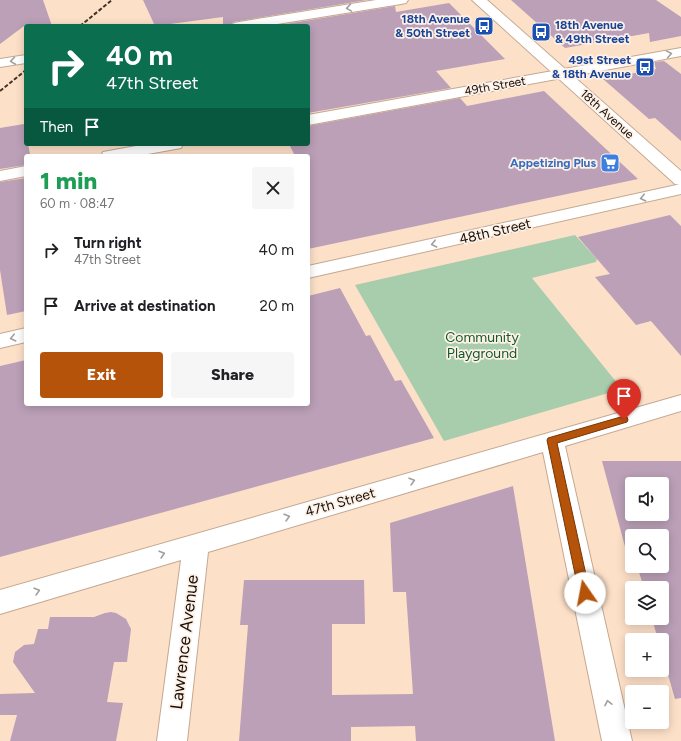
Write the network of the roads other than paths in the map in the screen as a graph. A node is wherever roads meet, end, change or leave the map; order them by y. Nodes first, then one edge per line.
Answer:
1 (401, 0) edge
2 (479, 0) edge
3 (251, 24) edge
4 (681, 52) edge
5 (24, 59) edge
6 (0, 63) edge
7 (562, 74) junction
8 (310, 120) edge
9 (164, 146) edge
10 (120, 154) edge
11 (24, 171) edge
12 (0, 176) edge
13 (681, 180) edge
14 (681, 189) edge
15 (310, 272) edge
16 (24, 335) edge
17 (0, 341) edge
18 (681, 403) edge
19 (552, 440) junction
20 (196, 544) junction
21 (0, 602) edge
22 (172, 741) edge
23 (617, 741) edge

1 -> 3 street
2 - 7 street, 18th Avenue
7 -> 4 street, 49th Street
5 -> 6 street
7 - 8 street, 49th Street
7 - 13 street, 18th Avenue
9 - 10 street
11 - 12 street
14 -> 15 street, 48th Street
16 -> 17 street
18 - 19 street, 47th Street
20 -> 19 street, 47th Street
23 -> 19 street
21 -> 20 street, 47th Street
20 - 22 street, Lawrence Avenue

